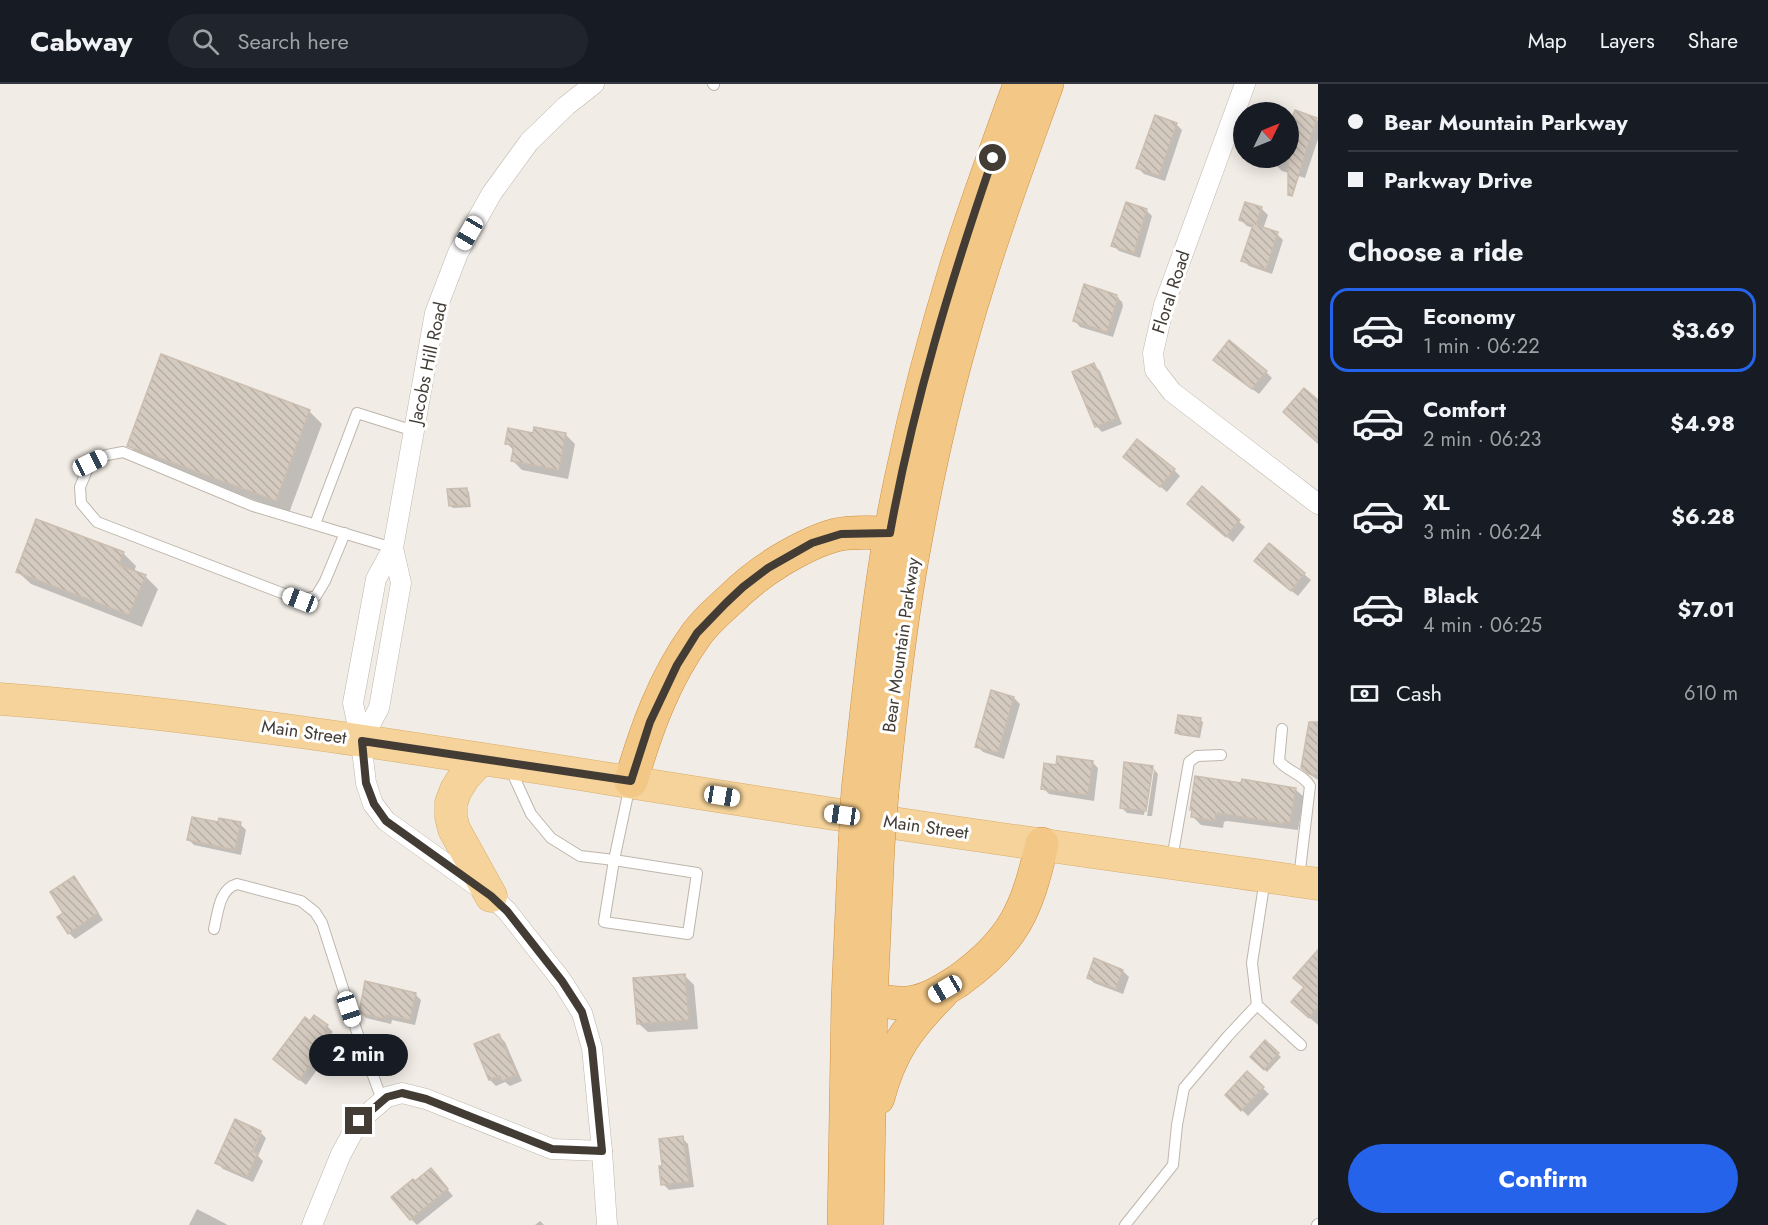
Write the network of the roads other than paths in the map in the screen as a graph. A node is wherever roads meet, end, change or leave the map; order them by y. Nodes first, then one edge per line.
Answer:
1 (594, 84) edge
2 (1020, 84) edge
3 (1047, 84) edge
4 (1245, 84) edge
5 (414, 431) junction
6 (1318, 504) edge
7 (315, 524) junction
8 (345, 533) junction
9 (890, 533) junction
10 (393, 548) junction
11 (0, 699) edge
12 (1282, 729) dead end
13 (362, 741) junction
14 (1221, 755) dead end
15 (494, 761) junction
16 (631, 781) junction
17 (870, 791) junction
18 (866, 844) junction
19 (1042, 844) junction
20 (614, 860) junction
21 (1171, 863) junction
22 (1265, 876) junction
23 (1308, 882) edge
24 (491, 896) junction
25 (638, 914) dead end
26 (663, 918) dead end
27 (636, 927) junction
28 (214, 929) dead end
29 (662, 930) junction
30 (945, 989) junction
31 (871, 1000) junction
32 (1257, 1005) junction
33 (1301, 1045) dead end
34 (382, 1100) junction
35 (868, 1134) junction
36 (602, 1151) junction
37 (312, 1225) edge
38 (608, 1225) edge
39 (844, 1225) edge
40 (867, 1225) edge
41 (1125, 1225) edge

1 - 5 street, Jacobs Hill Road
2 - 9 highway, Bear Mountain Parkway
3 - 17 highway, Bear Mountain Parkway
4 - 6 street, Floral Road
5 - 7 lane
5 - 10 street, Jacobs Hill Road
7 - 8 lane
7 - 8 lane
8 - 10 lane
9 - 16 highway
9 - 17 highway, Bear Mountain Parkway
10 - 13 street, Jacobs Hill Road
11 - 13 main road, Main Street
12 - 23 lane
13 - 15 main road, Main Street
13 - 24 street, Jacobs Hill Road
14 - 21 lane
15 - 16 main road, Main Street
15 - 20 lane
15 - 24 main road
16 - 19 main road, Main Street
16 - 20 lane
17 - 18 highway, Bear Mountain Parkway, bridge
18 - 31 highway, Bear Mountain Parkway
18 - 39 highway, Bear Mountain Parkway
19 - 21 main road, Main Street
19 - 30 highway
20 - 27 lane
20 - 29 lane
21 - 22 main road, Main Street
22 - 23 main road, Main Street
22 - 32 lane
24 - 36 street, Jacobs Hill Road
25 - 27 lane
26 - 29 lane
27 - 29 lane
28 - 34 lane
30 - 31 highway
30 - 35 highway
31 - 35 highway, Bear Mountain Parkway
32 - 33 lane
32 - 41 lane
34 - 36 street
34 - 37 street
35 - 40 highway, Bear Mountain Parkway
36 - 38 street, Jacobs Hill Road

